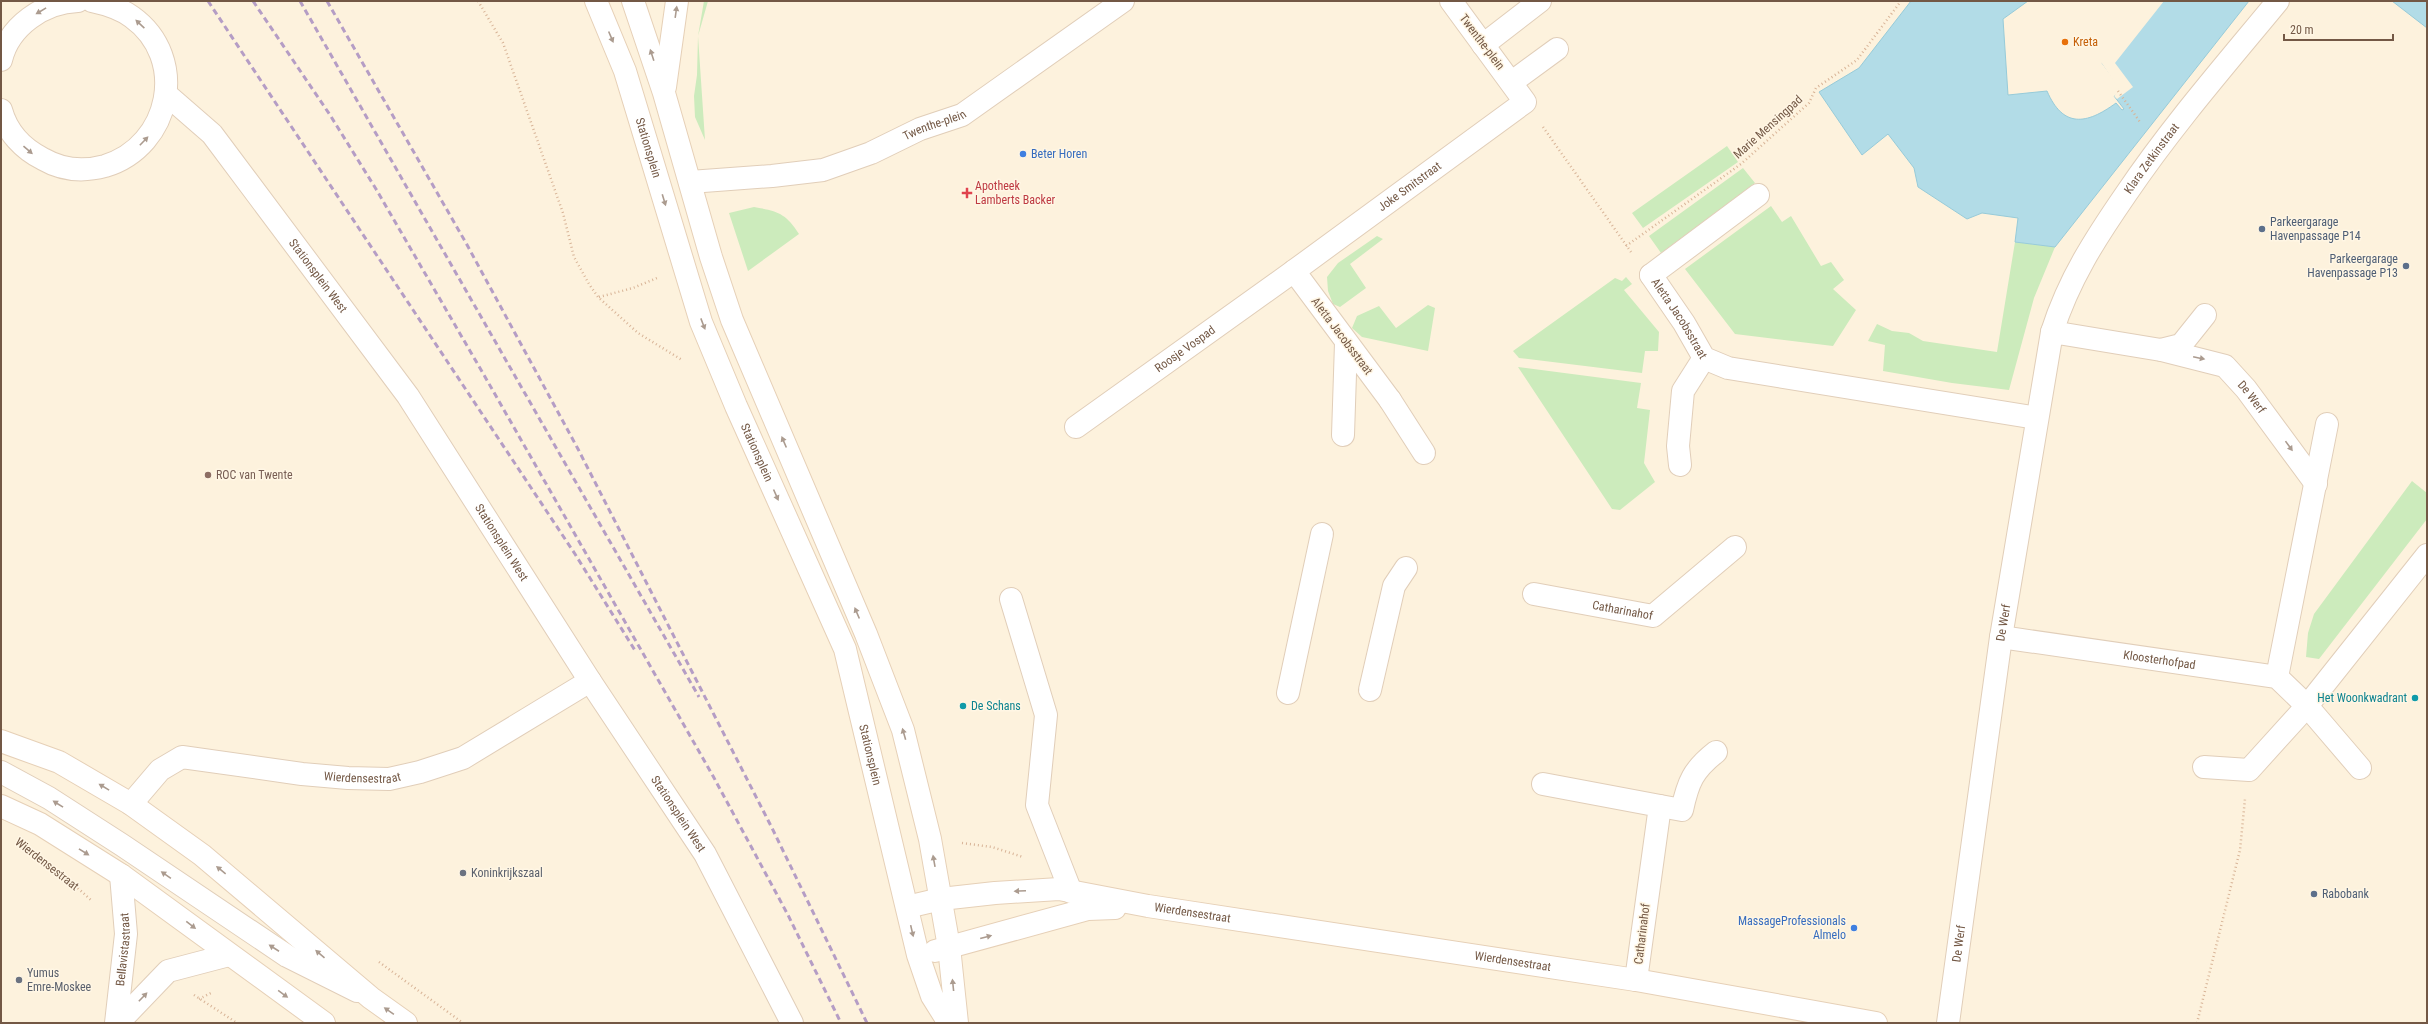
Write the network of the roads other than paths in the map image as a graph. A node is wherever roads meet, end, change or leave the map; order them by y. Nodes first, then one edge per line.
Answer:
1 (78, 1) edge
2 (92, 1) edge
3 (596, 1) edge
4 (633, 1) edge
5 (677, 1) edge
6 (1122, 1) edge
7 (1451, 1) edge
8 (1540, 1) edge
9 (2278, 1) edge
10 (1483, 45) junction
11 (1557, 49) dead end
12 (1, 60) edge
13 (1512, 82) junction
14 (664, 93) junction
15 (166, 94) junction
16 (1, 110) edge
17 (690, 182) junction
18 (1758, 195) dead end
19 (1294, 271) junction
20 (2205, 315) dead end
21 (2052, 332) junction
22 (1346, 343) junction
23 (2161, 350) junction
24 (1704, 358) junction
25 (2037, 418) junction
26 (2327, 424) dead end
27 (1076, 427) dead end
28 (1343, 435) dead end
29 (1424, 453) dead end
30 (1680, 465) dead end
31 (2316, 484) junction
32 (1322, 534) dead end
33 (1735, 547) dead end
34 (2427, 556) edge
35 (1406, 568) dead end
36 (1534, 594) dead end
37 (1011, 599) dead end
38 (2001, 637) junction
39 (2277, 677) junction
40 (590, 681) junction
41 (1370, 690) dead end
42 (1288, 693) dead end
43 (2307, 706) junction
44 (1, 741) edge
45 (1716, 752) dead end
46 (2204, 767) dead end
47 (2360, 768) dead end
48 (1, 772) edge
49 (1543, 784) dead end
50 (131, 804) junction
51 (1, 806) edge
52 (1660, 806) junction
53 (121, 875) junction
54 (1071, 892) junction
55 (941, 899) junction
56 (907, 906) junction
57 (1148, 906) junction
58 (949, 948) junction
59 (229, 955) junction
60 (918, 955) junction
61 (1636, 980) junction
62 (371, 998) junction
63 (1800, 1016) edge
64 (117, 1023) edge
65 (324, 1023) edge
66 (406, 1023) edge
67 (792, 1023) edge
68 (948, 1023) edge
69 (957, 1023) edge
70 (1876, 1023) edge
71 (1948, 1023) edge

1 -> 12 street
15 -> 2 street
3 -> 56 street, Stationsplein
14 -> 4 street
14 -> 5 street
6 - 17 street, Twenthe-plein
7 - 10 street, Twenthe-plein
8 - 10 street
9 - 21 street, Klara Zetkinstraat
10 - 13 street, Twenthe-plein
11 - 13 street
13 - 19 street, Joke Smitstraat
14 - 17 street
16 -> 15 street
15 - 40 street, Stationsplein West
55 -> 17 street
18 - 24 street, Aletta Jacobsstraat
19 - 22 street, Aletta Jacobsstraat
19 - 27 street, Roosje Vospad
20 - 23 street, De Werf
21 - 23 street, De Werf
21 - 25 street, De Werf
22 - 28 street
22 - 29 street, Aletta Jacobsstraat
23 -> 31 street, De Werf
24 - 25 street, Aletta Jacobsstraat
24 - 30 street
25 - 38 street, De Werf
26 - 31 street
31 - 39 street
32 - 42 street
33 - 36 street, Catharinahof
34 - 43 street
35 - 41 street
37 - 54 street
38 - 39 street, Kloosterhofpad
38 - 71 street, De Werf
39 - 43 street
40 - 50 street, Wierdensestraat
40 - 67 street, Stationsplein West
43 - 46 street
43 - 47 street
50 -> 44 street
45 - 52 street
62 -> 48 street
49 - 52 street
62 -> 50 street
51 -> 53 street, Wierdensestraat
52 - 61 street, Catharinahof
53 -> 59 street, Wierdensestraat
53 - 64 street, Bellavistastraat
54 -> 55 street, Wierdensestraat
54 - 57 street, Wierdensestraat
55 - 56 street, Wierdensestraat
55 - 58 street
56 -> 60 street, Stationsplein
58 -> 57 street, Wierdensestraat
57 - 61 street, Wierdensestraat
58 - 60 street, Wierdensestraat
69 -> 58 street
64 -> 59 street, Bellavistastraat
59 -> 65 street, Wierdensestraat
60 - 68 street, Stationsplein
61 - 63 street, Wierdensestraat
66 -> 62 street
63 - 70 street, Wierdensestraat

